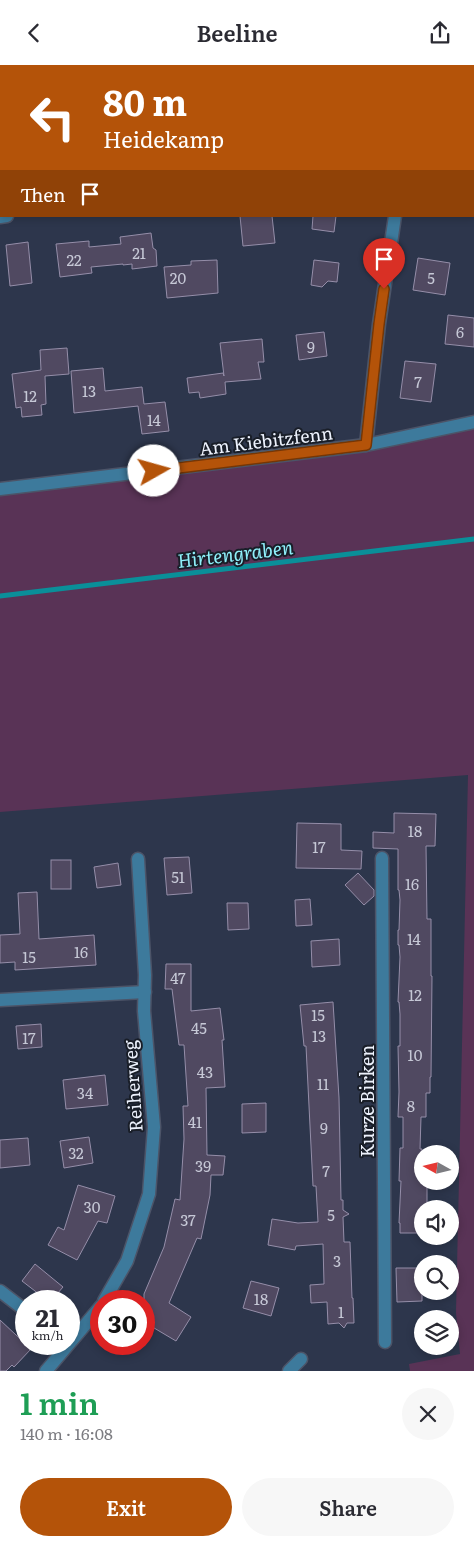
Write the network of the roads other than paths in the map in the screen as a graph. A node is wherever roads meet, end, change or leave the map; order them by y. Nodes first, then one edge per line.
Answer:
1 (395, 217) edge
2 (474, 422) edge
3 (366, 445) junction
4 (0, 489) edge
5 (138, 859) dead end
6 (382, 859) dead end
7 (145, 992) junction
8 (0, 1000) edge
9 (111, 1290) edge
10 (0, 1291) edge
11 (15, 1303) edge
12 (90, 1318) edge
13 (80, 1330) edge
14 (385, 1342) dead end
15 (59, 1355) edge
16 (301, 1359) dead end
17 (46, 1371) edge
18 (289, 1371) edge

1 - 3 street
2 - 3 street, Am Kiebitzfenn
3 - 4 street, Am Kiebitzfenn
5 - 7 street, Reiherweg
6 - 14 street, Kurze Birken
7 - 8 street
7 - 9 street, Reiherweg
10 - 11 street
12 - 13 street
15 - 17 street
16 - 18 street

